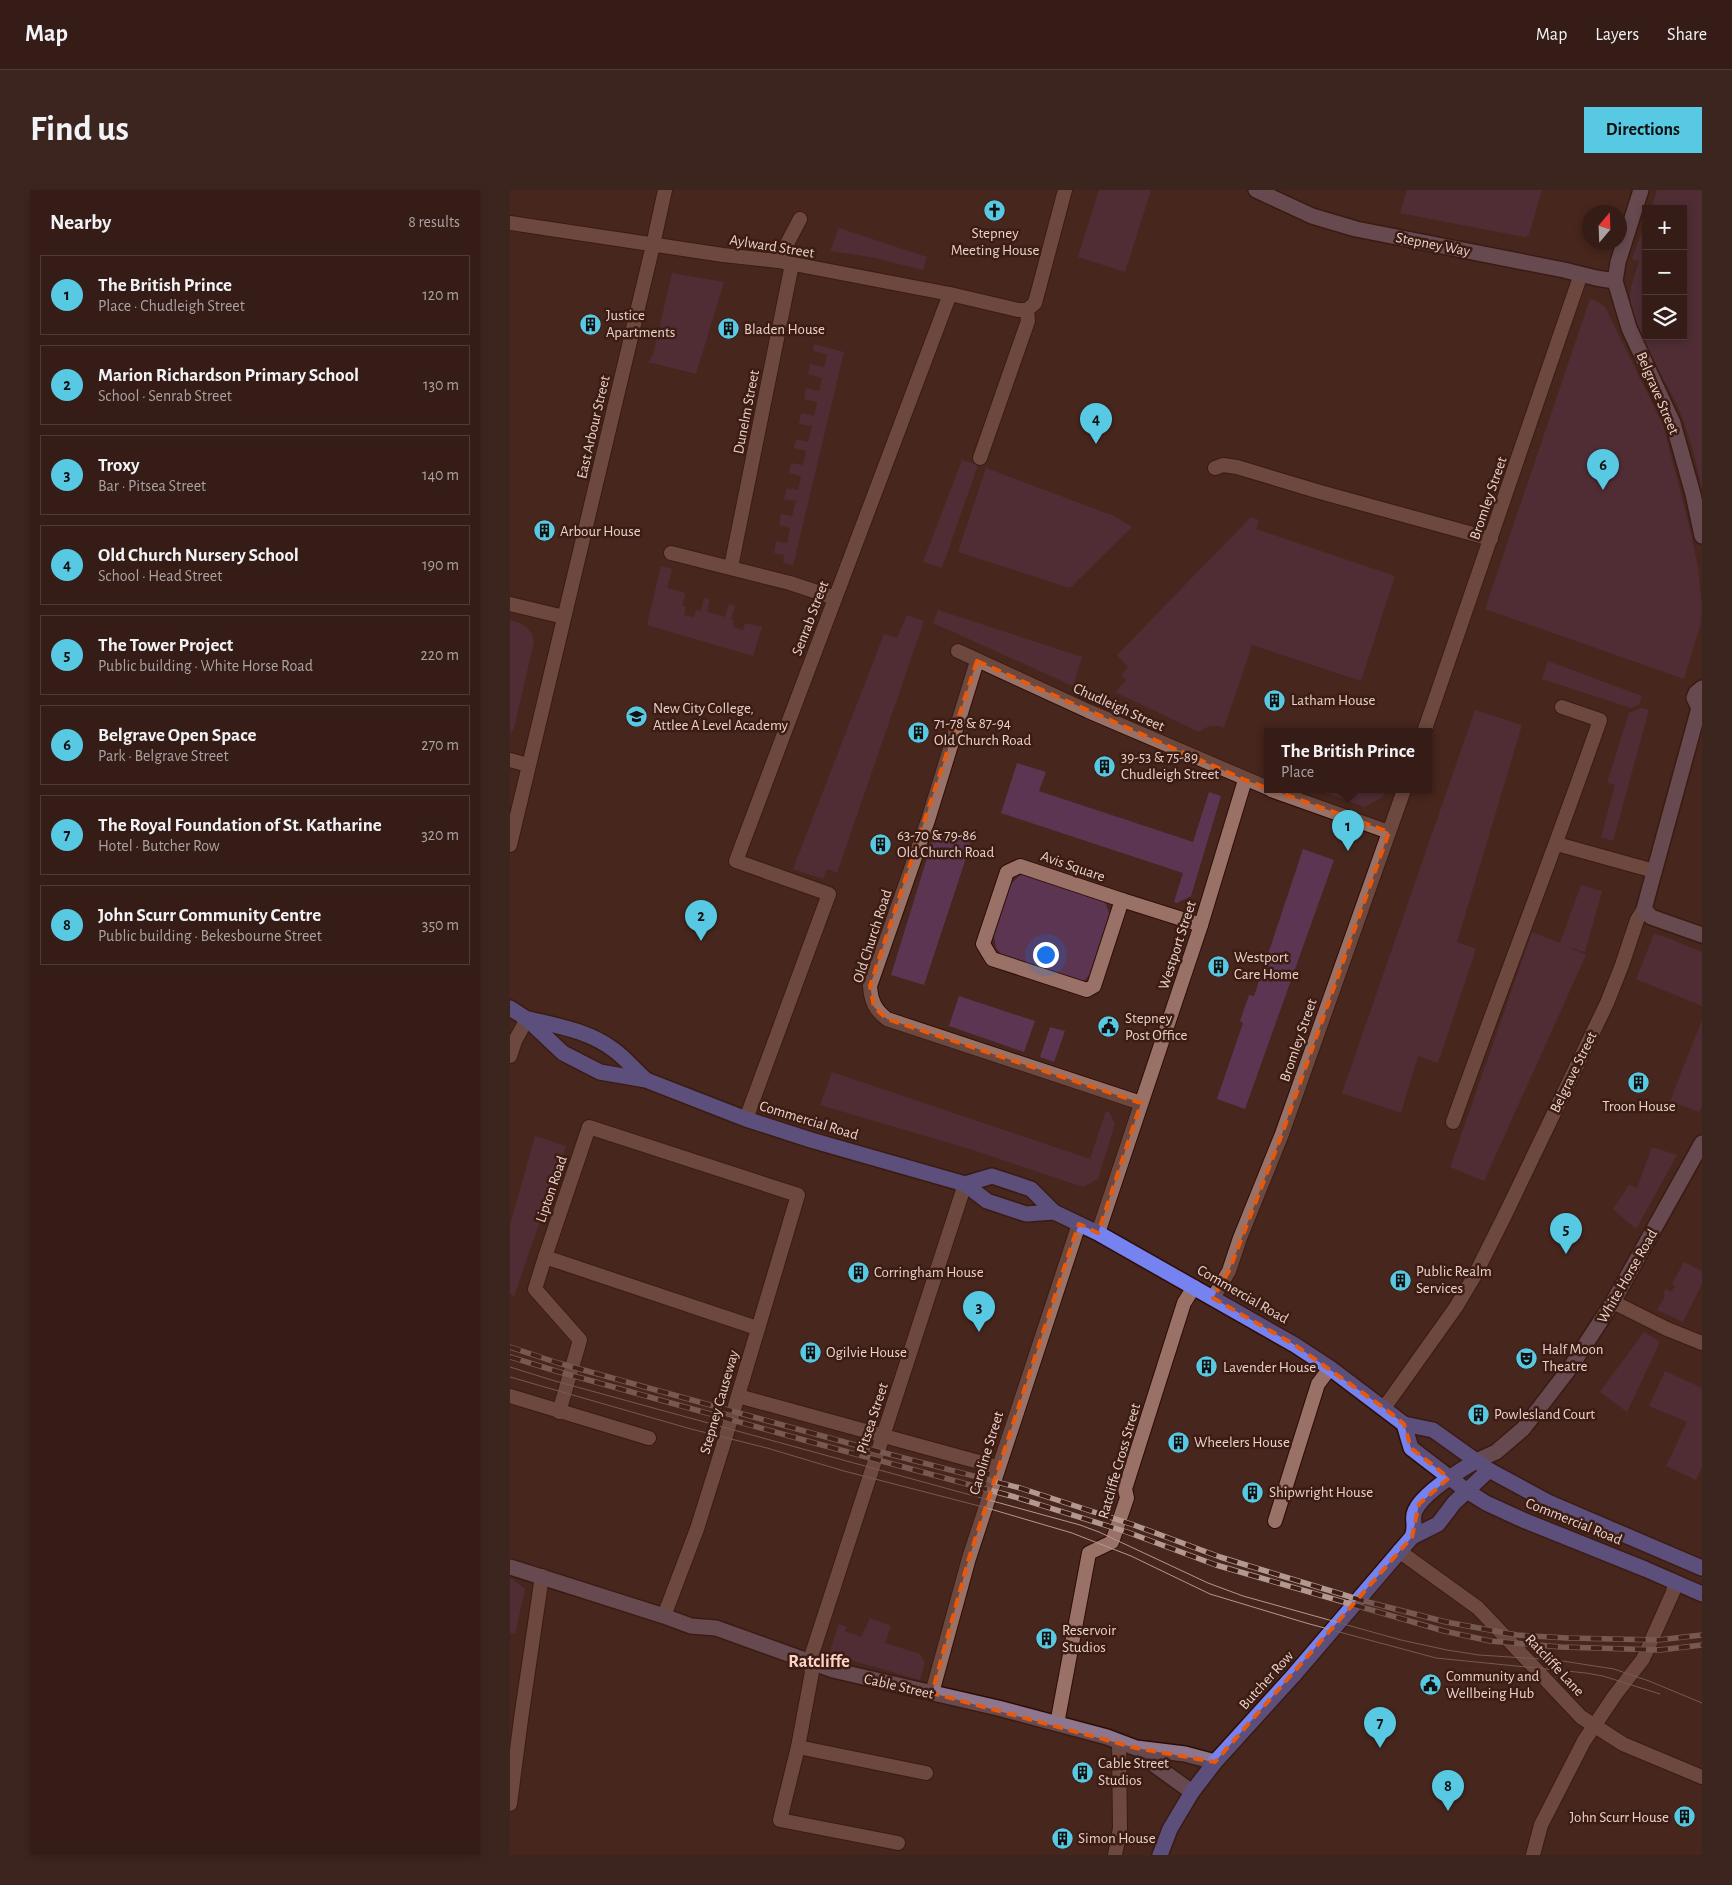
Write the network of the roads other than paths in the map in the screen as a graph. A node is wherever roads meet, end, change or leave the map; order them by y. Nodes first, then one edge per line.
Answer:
1 (665, 190) edge
2 (1065, 190) edge
3 (1256, 190) edge
4 (1641, 190) edge
5 (800, 219) dead end
6 (510, 223) edge
7 (654, 245) junction
8 (785, 262) junction
9 (1581, 274) junction
10 (1615, 280) junction
11 (950, 294) junction
12 (1027, 310) junction
13 (980, 458) dead end
14 (1215, 468) dead end
15 (1702, 536) edge
16 (1491, 539) junction
17 (671, 553) dead end
18 (731, 567) junction
19 (835, 598) junction
20 (510, 604) edge
21 (564, 617) junction
22 (958, 651) dead end
23 (977, 661) junction
24 (1702, 688) edge
25 (1562, 707) dead end
26 (1701, 707) edge
27 (1425, 728) edge
28 (510, 760) edge
29 (528, 764) junction
30 (1245, 780) junction
31 (1264, 787) edge
32 (1281, 793) edge
33 (1403, 793) edge
34 (1389, 832) junction
35 (1557, 844) junction
36 (510, 845) edge
37 (1654, 871) junction
38 (1122, 900) junction
39 (1644, 909) junction
40 (1201, 925) junction
41 (1702, 935) edge
42 (510, 1008) edge
43 (527, 1018) junction
44 (510, 1056) edge
45 (646, 1080) junction
46 (1141, 1103) junction
47 (746, 1119) junction
48 (1453, 1122) dead end
49 (1702, 1144) edge
50 (966, 1184) junction
51 (798, 1195) joint
52 (1054, 1212) junction
53 (1079, 1224) junction
54 (1098, 1233) junction
55 (545, 1257) junction
56 (1194, 1286) junction
57 (1213, 1298) junction
58 (1613, 1302) junction
59 (757, 1328) junction
60 (1702, 1343) edge
61 (1330, 1368) junction
62 (510, 1396) edge
63 (738, 1396) junction
64 (1384, 1408) junction
65 (559, 1412) junction
66 (1404, 1424) junction
67 (883, 1437) junction
68 (649, 1438) dead end
69 (1476, 1461) junction
70 (998, 1467) junction
71 (1489, 1470) junction
72 (1449, 1478) junction
73 (1467, 1491) junction
74 (1275, 1521) dead end
75 (1412, 1537) junction
76 (1400, 1552) junction
77 (1701, 1566) edge
78 (510, 1567) edge
79 (542, 1576) junction
80 (1675, 1583) junction
81 (1702, 1594) edge
82 (664, 1616) junction
83 (810, 1663) junction
84 (932, 1693) junction
85 (1057, 1724) junction
86 (1594, 1726) junction
87 (1119, 1742) junction
88 (798, 1746) junction
89 (1147, 1750) junction
90 (1215, 1762) junction
91 (926, 1773) dead end
92 (1702, 1777) edge
93 (1192, 1792) junction
94 (510, 1804) edge
95 (898, 1843) dead end
96 (1115, 1855) edge
97 (1160, 1855) edge
98 (1533, 1855) edge

1 - 7 street, East Arbour Street
2 - 12 street
3 - 9 main road, Stepney Way
4 - 10 main road
5 - 8 street, Dunelm Street
6 - 7 street, Aylward Street
7 - 8 street, Aylward Street
7 - 21 street, East Arbour Street
8 - 11 street, Aylward Street
8 - 18 street, Dunelm Street
9 - 10 main road, Stepney Way
9 - 16 street, Bromley Street
10 - 15 main road, Belgrave Street
11 - 12 street, Aylward Street
11 - 19 street, Senrab Street
12 - 13 street
14 - 16 street
16 - 27 street, Bromley Street
17 - 18 street
18 - 19 street
19 - 47 street, Senrab Street
20 - 21 street
21 - 29 street, East Arbour Street
22 - 23 street, Chudleigh Street
23 - 30 street, Chudleigh Street
23 - 46 street, Old Church Road
24 - 26 main road, Belgrave Street
25 - 35 street
26 - 37 main road, Belgrave Street
28 - 29 street
29 - 36 street, East Arbour Street
30 - 31 street, Chudleigh Street
30 - 40 street, Westport Street
32 - 34 street, Chudleigh Street
33 - 34 street, Bromley Street
34 - 57 street, Bromley Street
35 - 37 street
35 - 48 street
37 - 39 main road, Belgrave Street
38 - 38 street, Avis Square
38 - 40 street, Avis Square
39 - 41 main road
39 - 64 street, Belgrave Street
40 - 46 street, Westport Street
42 - 43 highway, Commercial Road
43 - 44 street
43 - 45 highway, Commercial Road
43 - 45 highway, Commercial Road
45 - 47 highway, Commercial Road
46 - 54 street, Westport Street
47 - 50 highway, Commercial Road
49 - 58 main road, White Horse Road
50 - 52 highway, Commercial Road
50 - 52 highway, Commercial Road
50 - 67 street, Pitsea Street
51 - 55 street, Lipton Road
51 - 59 street, Stepney Causeway
52 - 53 highway, Commercial Road
53 - 54 highway, Commercial Road
53 - 70 street, Caroline Street
54 - 56 highway, Commercial Road
55 - 59 street
55 - 65 street
56 - 57 highway, Commercial Road
56 - 85 street, Ratcliffe Cross Street
57 - 61 highway, Commercial Road
58 - 60 street
58 - 69 main road, White Horse Road
59 - 63 street, Stepney Causeway
61 - 64 highway, Commercial Road
61 - 74 street
62 - 65 street
63 - 67 street
63 - 82 street, Stepney Causeway
64 - 66 highway, Commercial Road
65 - 68 street
66 - 69 highway, Commercial Road
66 - 72 highway, Commercial Road
67 - 70 street
67 - 83 street, Pitsea Street
69 - 71 highway, Commercial Road
69 - 72 highway
70 - 84 street, Caroline Street
71 - 73 highway, Butcher Row
71 - 77 highway, Commercial Road
72 - 73 highway, Commercial Road
72 - 75 highway
73 - 75 highway, Butcher Row
73 - 80 highway, Commercial Road
75 - 76 highway, Butcher Row
76 - 86 street, Ratcliffe Lane
76 - 90 highway, Butcher Row
78 - 79 main road, Cable Street
79 - 82 main road, Cable Street
79 - 94 street
80 - 81 highway, Commercial Road
80 - 86 street
82 - 83 main road, Cable Street
83 - 84 main road, Cable Street
83 - 88 street, Pitsea Street
84 - 85 main road, Cable Street
85 - 87 main road, Cable Street
86 - 92 street, Ratcliffe Lane
86 - 98 street
87 - 89 main road, Cable Street
87 - 96 street
88 - 91 street
88 - 95 street, Pitsea Street
89 - 90 main road, Cable Street
89 - 93 main road
90 - 93 highway, Butcher Row
93 - 97 highway, Butcher Row

